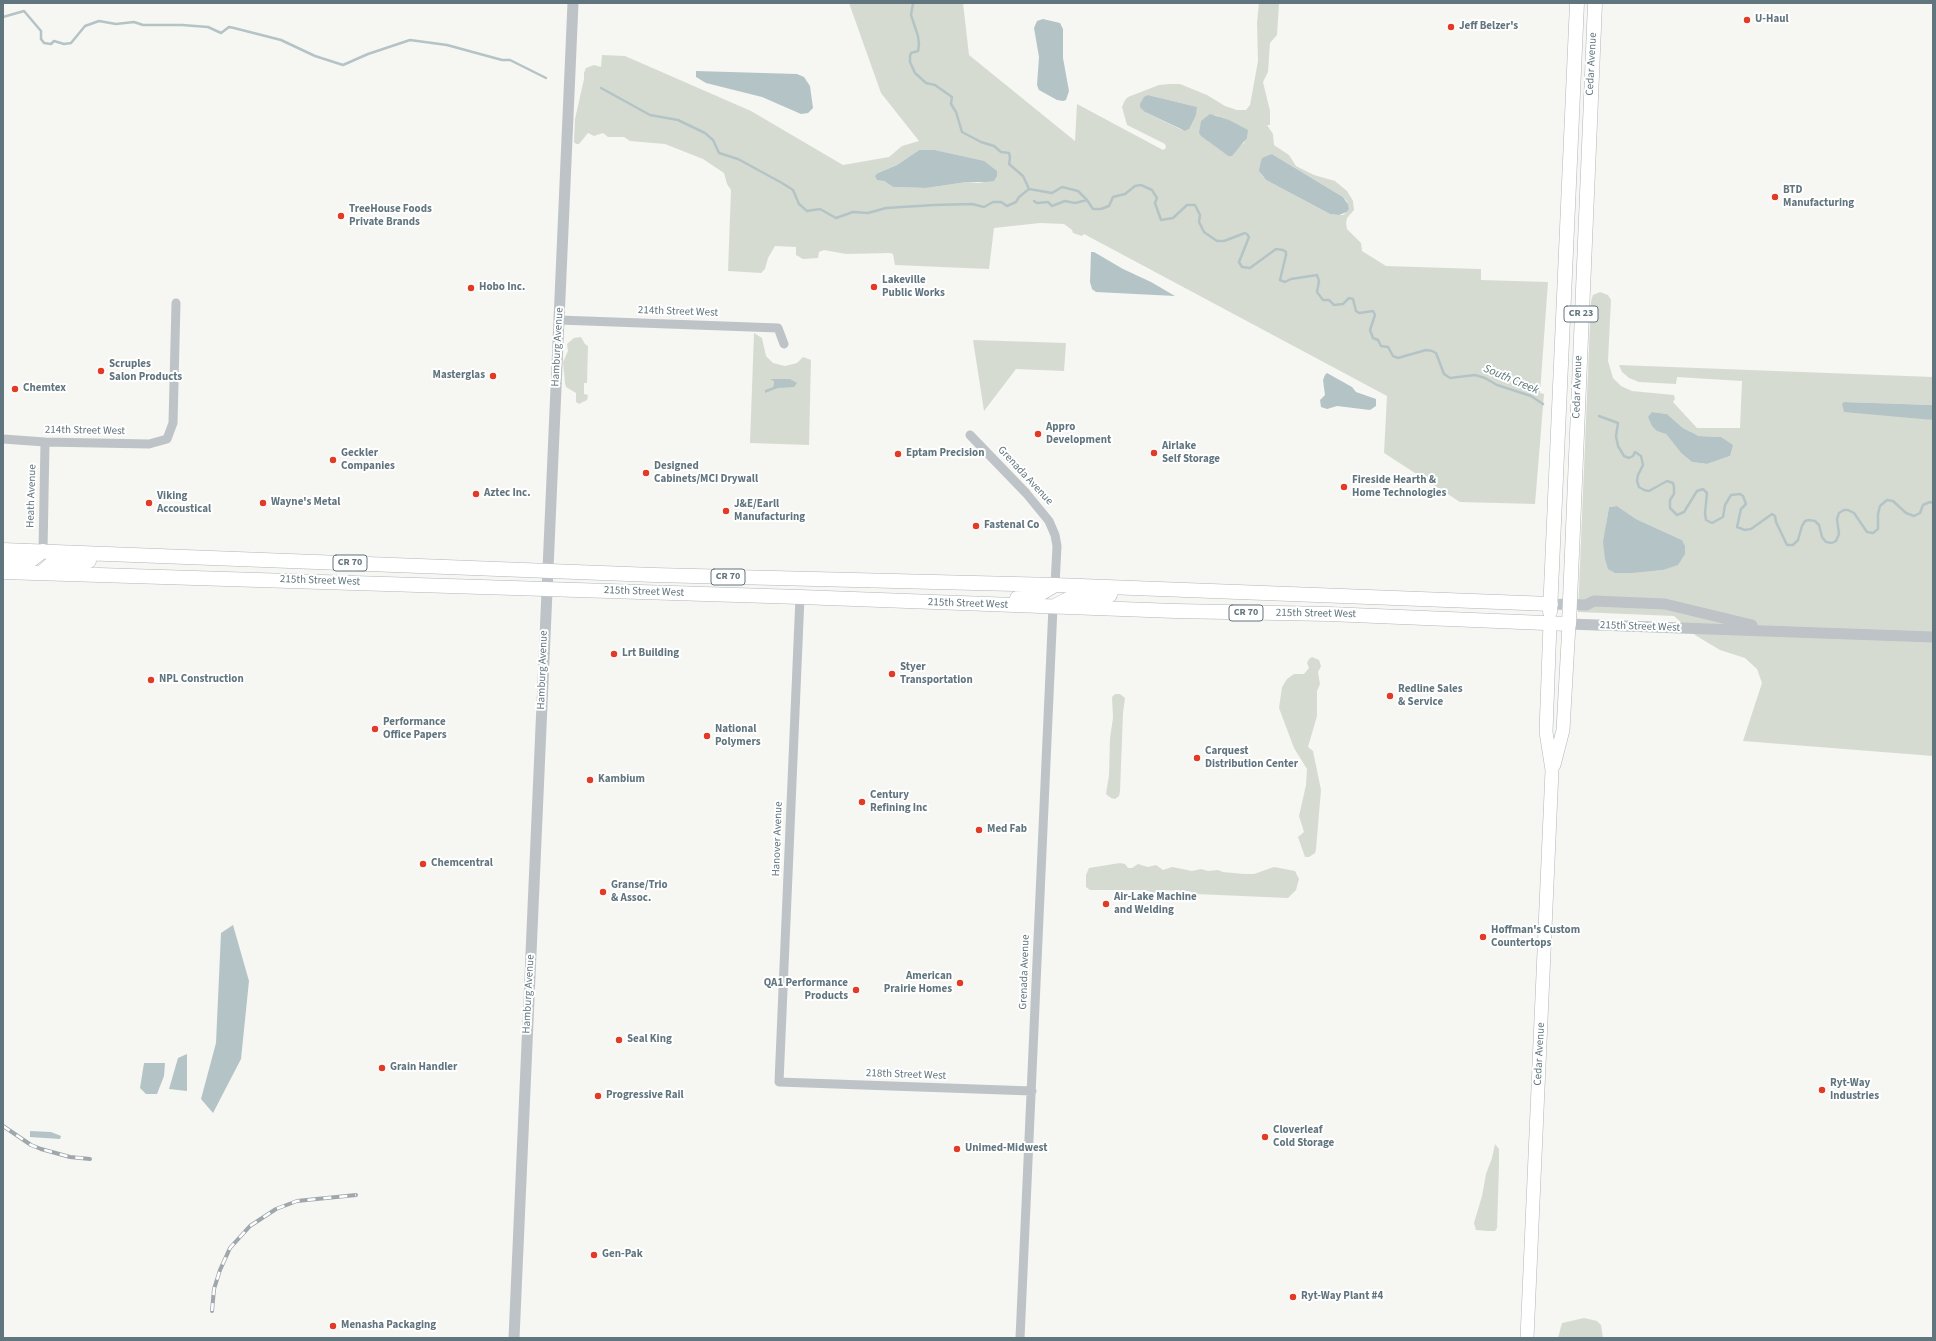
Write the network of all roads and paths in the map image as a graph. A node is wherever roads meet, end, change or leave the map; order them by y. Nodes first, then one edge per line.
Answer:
1 (573, 3) edge
2 (1577, 3) edge
3 (1595, 3) edge
4 (176, 303) dead end
5 (559, 320) junction
6 (784, 344) dead end
7 (970, 436) dead end
8 (3, 439) edge
9 (45, 442) junction
10 (3, 550) edge
11 (43, 551) junction
12 (153, 554) junction
13 (3, 563) edge
14 (547, 571) junction
15 (3, 572) edge
16 (41, 573) junction
17 (1055, 585) junction
18 (546, 588) junction
19 (1175, 589) junction
20 (800, 597) junction
21 (914, 602) junction
22 (1551, 604) junction
23 (1569, 605) junction
24 (1053, 607) junction
25 (1550, 623) junction
26 (1569, 624) junction
27 (1790, 632) junction
28 (1933, 637) edge
29 (1552, 770) junction
30 (779, 1082) joint
31 (1032, 1091) junction
32 (514, 1338) edge
33 (1020, 1338) edge
34 (1527, 1338) edge

1 - 5 street, Hamburg Avenue
2 - 22 main road, Cedar Avenue / CR 23
3 - 23 main road, Cedar Avenue / CR 23
4 - 9 street, 214th Street West
5 - 6 street, 214th Street West
5 - 14 street, Hamburg Avenue
7 - 17 street, Grenada Avenue
8 - 9 street, 214th Street West
9 - 11 street, Heath Avenue
10 - 11 main road, 215th Street West / CR 70
11 - 12 main road, 215th Street West / CR 70
11 - 13 main road
12 - 14 main road, 215th Street West / CR 70
12 - 16 main road
14 - 17 main road, 215th Street West / CR 70
14 - 18 street, Hamburg Avenue
15 - 16 main road, 215th Street West / CR 70
16 - 18 main road, 215th Street West / CR 70
17 - 19 main road, 215th Street West / CR 70
17 - 21 main road
18 - 20 main road, 215th Street West / CR 70
18 - 32 street, Hamburg Avenue
19 - 22 main road, 215th Street West / CR 70
19 - 24 main road
20 - 21 main road, 215th Street West / CR 70
20 - 30 street, Hanover Avenue
21 - 24 main road, 215th Street West / CR 70
22 - 23 street
22 - 25 main road, Cedar Avenue / CR 23
23 - 26 main road, Cedar Avenue / CR 23
23 - 27 street
24 - 25 main road, 215th Street West / CR 70
24 - 31 street, Grenada Avenue
25 - 26 main road, 215th Street West / CR 70
25 - 29 main road, Cedar Avenue / CR 23
26 - 27 street, 215th Street West
26 - 29 main road, Cedar Avenue / CR 23
27 - 28 street, 215th Street West
29 - 34 main road, Cedar Avenue / CR 23
30 - 31 street, 218th Street West
31 - 33 street, Grenada Avenue

